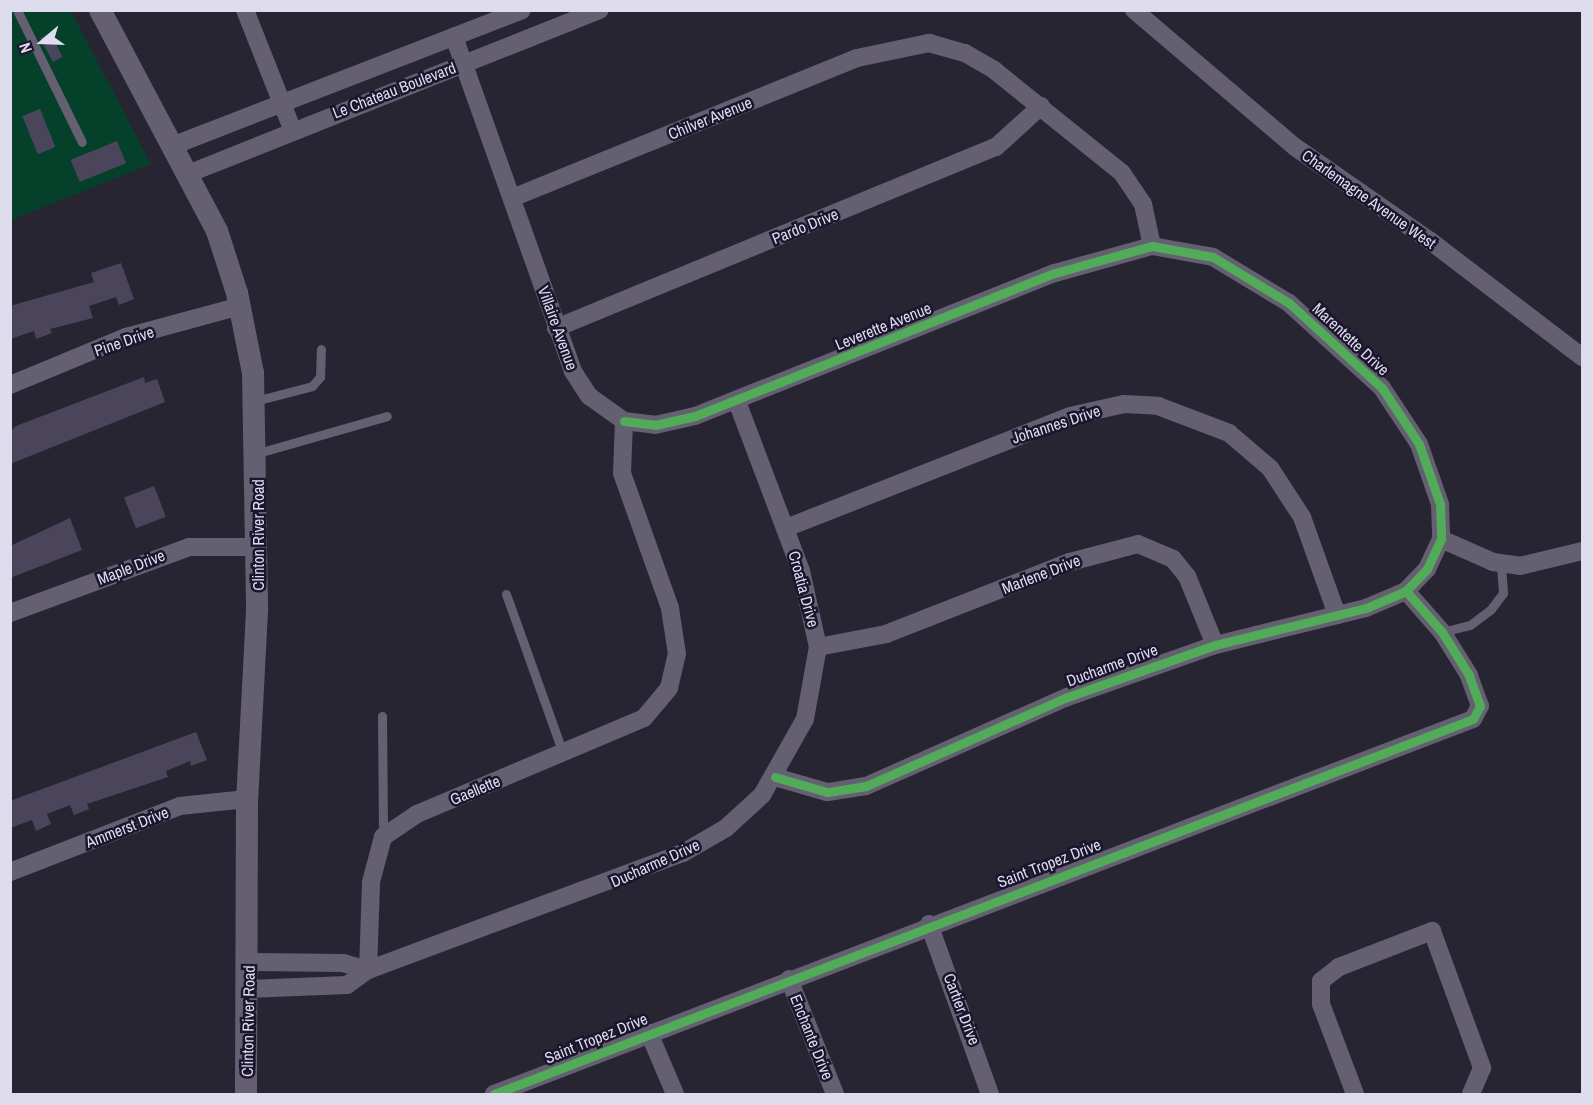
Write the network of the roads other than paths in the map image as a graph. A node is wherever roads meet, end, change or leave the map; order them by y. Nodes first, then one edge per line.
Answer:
1 (17, 10) edge
2 (100, 10) edge
3 (245, 10) edge
4 (522, 10) edge
5 (600, 10) edge
6 (1134, 10) edge
7 (454, 38) junction
8 (465, 64) junction
9 (279, 103) junction
10 (1041, 106) junction
11 (292, 129) junction
12 (82, 142) dead end
13 (172, 146) junction
14 (190, 173) junction
15 (512, 198) junction
16 (1152, 246) junction
17 (240, 306) junction
18 (556, 328) junction
19 (321, 349) dead end
20 (1582, 357) edge
21 (10, 385) edge
22 (255, 401) junction
23 (736, 402) junction
24 (387, 416) dead end
25 (624, 421) junction
26 (258, 453) junction
27 (786, 528) junction
28 (1441, 539) junction
29 (257, 547) junction
30 (1582, 551) edge
31 (1501, 563) junction
32 (1406, 591) junction
33 (506, 594) dead end
34 (10, 613) edge
35 (1337, 615) junction
36 (1442, 632) junction
37 (1215, 645) junction
38 (818, 647) junction
39 (382, 716) dead end
40 (563, 753) junction
41 (775, 777) junction
42 (247, 799) junction
43 (384, 837) junction
44 (10, 872) edge
45 (929, 924) junction
46 (249, 962) junction
47 (368, 970) junction
48 (789, 979) junction
49 (249, 989) junction
50 (650, 1033) junction
51 (1476, 1089) edge
52 (513, 1091) edge
53 (246, 1095) edge
54 (494, 1095) edge
55 (675, 1095) edge
56 (835, 1095) edge
57 (990, 1095) edge
58 (1354, 1095) edge

1 - 12 lane
2 - 13 street, Clinton River Road
3 - 9 street
4 - 7 street, Le Chateau Boulevard
5 - 8 street, Le Chateau Boulevard
6 - 20 street, Charlemagne Avenue West
7 - 8 street, Villaire Avenue
7 - 9 street, Le Chateau Boulevard
8 - 11 street, Le Chateau Boulevard
8 - 15 street, Villaire Avenue
9 - 11 street
9 - 13 street, Le Chateau Boulevard
10 - 15 street, Chilver Avenue
10 - 16 street
10 - 18 street, Pardo Drive
11 - 14 street, Le Chateau Boulevard
13 - 14 street, Clinton River Road
14 - 17 street, Clinton River Road
15 - 18 street, Villaire Avenue
16 - 23 street, Leverette Avenue
16 - 28 street, Marentette Drive
17 - 21 street, Pine Drive
17 - 22 street, Clinton River Road
18 - 25 street, Villaire Avenue
19 - 22 lane
22 - 26 street, Clinton River Road
23 - 25 street, Leverette Avenue
23 - 27 street, Croatia Drive
24 - 26 lane
25 - 40 street, Gaellette
26 - 29 street, Clinton River Road
27 - 35 street, Johannes Drive
27 - 38 street, Croatia Drive
28 - 31 street
28 - 32 street, Ducharme Drive
29 - 34 street, Maple Drive
29 - 42 street, Clinton River Road
30 - 31 street
31 - 36 lane
32 - 35 street, Ducharme Drive
32 - 36 street, Saint Tropez Drive
33 - 40 lane
35 - 37 street, Ducharme Drive
36 - 45 street, Saint Tropez Drive
37 - 38 street, Marlene Drive
37 - 41 street, Ducharme Drive
38 - 41 street, Croatia Drive
39 - 43 lane
40 - 43 street, Gaellette
41 - 47 street, Ducharme Drive
42 - 44 street, Ammerst Drive
42 - 46 street, Clinton River Road
43 - 47 street
45 - 48 street, Saint Tropez Drive
45 - 57 street, Cartier Drive
46 - 47 street
46 - 49 street, Clinton River Road
47 - 49 street, Ducharme Drive
48 - 50 street, Saint Tropez Drive
48 - 56 street, Enchante Drive
49 - 53 street, Clinton River Road
50 - 52 street, Saint Tropez Drive
50 - 55 street
51 - 58 street
52 - 54 street, Saint Tropez Drive

